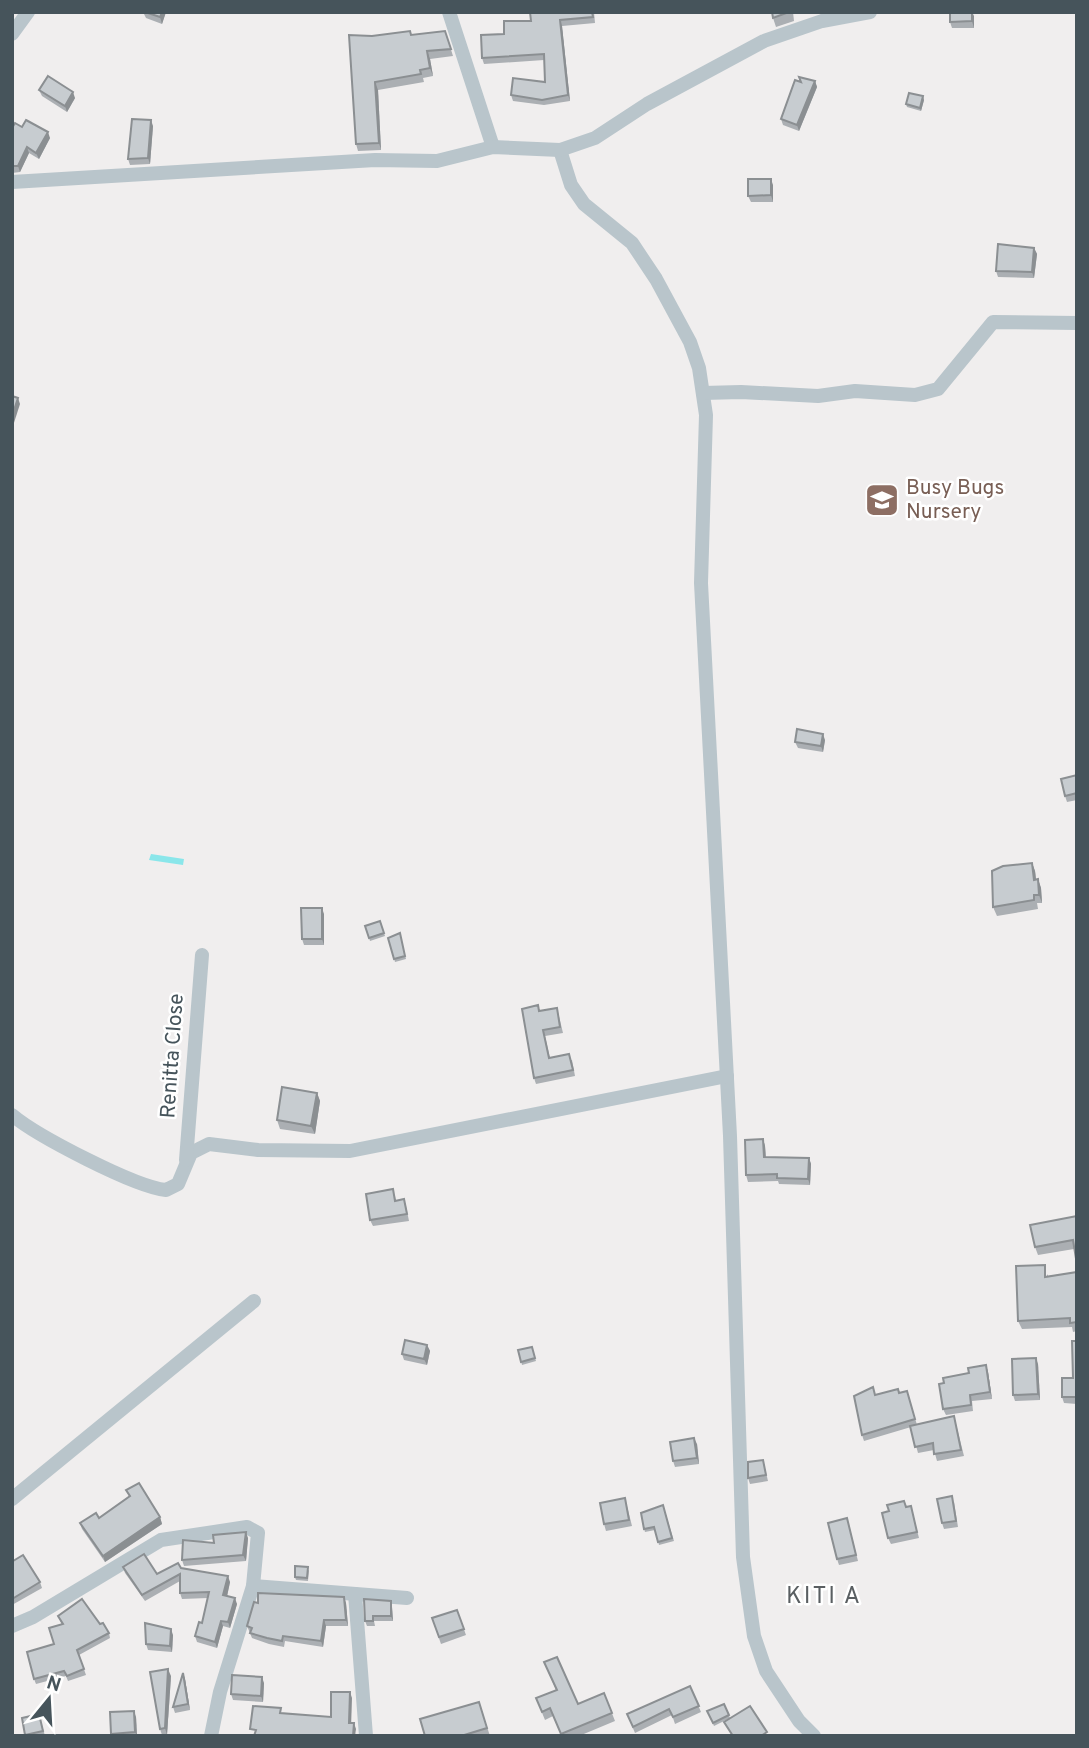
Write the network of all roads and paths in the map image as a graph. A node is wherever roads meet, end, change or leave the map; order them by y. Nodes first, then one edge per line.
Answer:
1 (28, 12) edge
2 (449, 12) edge
3 (870, 12) edge
4 (12, 34) edge
5 (493, 147) junction
6 (560, 150) junction
7 (12, 182) edge
8 (1077, 323) edge
9 (703, 394) junction
10 (202, 956) dead end
11 (727, 1076) junction
12 (12, 1115) edge
13 (186, 1160) junction
14 (254, 1301) dead end
15 (12, 1499) edge
16 (253, 1586) junction
17 (355, 1594) junction
18 (407, 1598) dead end
19 (12, 1626) edge
20 (211, 1736) edge
21 (366, 1736) edge
22 (814, 1736) edge

1 - 4 street
2 - 5 street
3 - 6 street
5 - 6 street
5 - 7 street
6 - 9 street
8 - 9 street
9 - 11 street
10 - 13 street, Renitta Close
11 - 13 street
11 - 22 street
12 - 13 street
14 - 15 street
16 - 17 street
16 - 19 street
16 - 20 street
17 - 18 street
17 - 21 street

